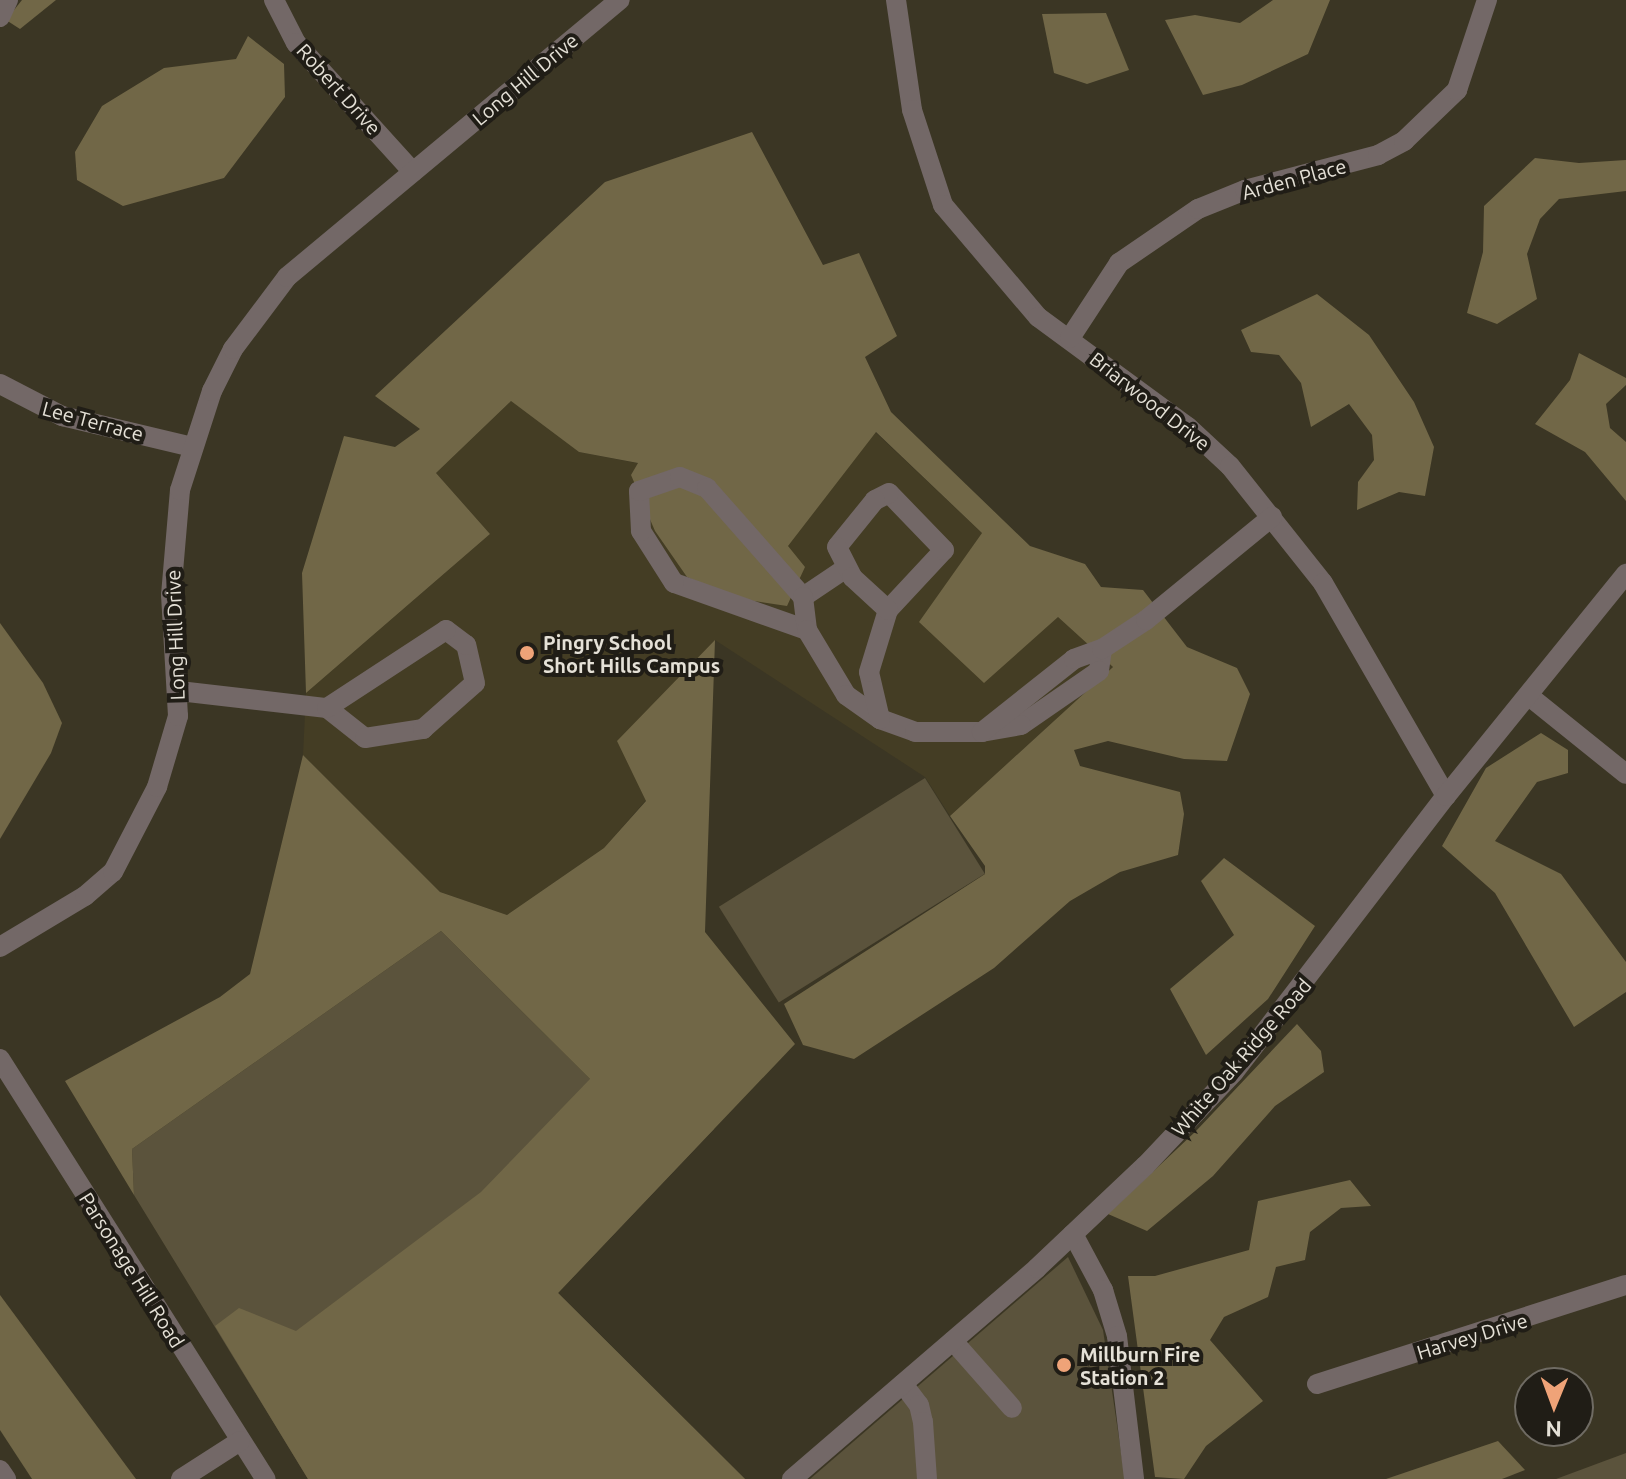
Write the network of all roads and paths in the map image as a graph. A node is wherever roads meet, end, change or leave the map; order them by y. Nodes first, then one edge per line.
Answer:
1 (8, 0) edge
2 (274, 0) edge
3 (620, 0) edge
4 (896, 0) edge
5 (1487, 0) edge
6 (0, 17) edge
7 (413, 172) junction
8 (1070, 338) junction
9 (0, 384) edge
10 (192, 447) junction
11 (1272, 517) junction
12 (846, 568) junction
13 (1626, 574) edge
14 (803, 597) junction
15 (888, 610) junction
16 (807, 630) junction
17 (179, 691) junction
18 (1529, 696) junction
19 (327, 708) junction
20 (880, 719) junction
21 (1626, 774) edge
22 (1446, 796) junction
23 (0, 947) edge
24 (0, 1059) edge
25 (1073, 1234) junction
26 (1626, 1285) edge
27 (953, 1341) junction
28 (903, 1384) junction
29 (1317, 1384) dead end
30 (1012, 1408) dead end
31 (240, 1441) junction
32 (0, 1470) edge
33 (6, 1479) edge
34 (181, 1479) edge
35 (266, 1479) edge
36 (792, 1479) edge
37 (927, 1479) edge
38 (1134, 1479) edge

1 - 6 street
2 - 7 street, Robert Drive
3 - 7 street, Long Hill Drive
4 - 8 street, Briarwood Drive
5 - 8 street, Arden Place
7 - 10 street, Long Hill Drive
8 - 11 street, Briarwood Drive
9 - 10 street, Lee Terrace
10 - 17 street, Long Hill Drive
11 - 20 street
11 - 22 street, Briarwood Drive
12 - 14 street
12 - 15 street
12 - 15 street
13 - 18 street, White Oak Ridge Road
14 - 16 street
14 - 16 street
15 - 20 street
16 - 20 street
17 - 19 street
17 - 23 street, Long Hill Drive
18 - 21 street
18 - 22 street, White Oak Ridge Road
19 - 19 street
22 - 25 street, White Oak Ridge Road
24 - 31 street, Parsonage Hill Road
25 - 27 street, White Oak Ridge Road
25 - 38 street
26 - 29 street, Harvey Drive
27 - 28 street, White Oak Ridge Road
27 - 30 street
28 - 36 street, White Oak Ridge Road
28 - 37 street
31 - 34 street
31 - 35 street, Parsonage Hill Road
32 - 33 street

